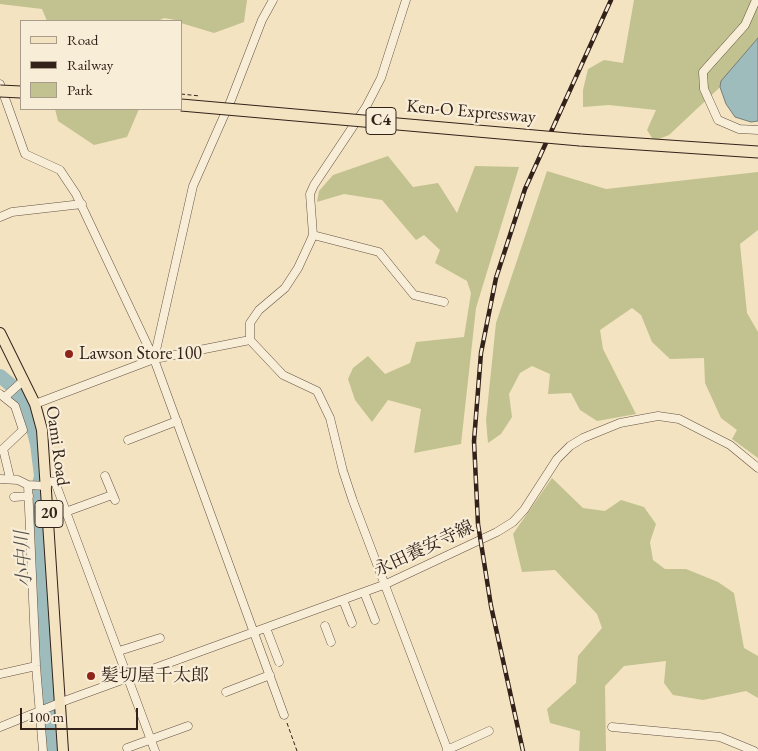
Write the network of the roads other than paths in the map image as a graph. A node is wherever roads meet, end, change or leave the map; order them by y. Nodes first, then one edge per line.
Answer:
1 (273, 0) edge
2 (406, 0) edge
3 (756, 0) edge
4 (0, 84) edge
5 (0, 91) edge
6 (20, 92) edge
7 (182, 105) edge
8 (758, 130) edge
9 (758, 152) edge
10 (82, 204) junction
11 (0, 216) edge
12 (313, 235) junction
13 (444, 302) dead end
14 (0, 333) edge
15 (250, 340) junction
16 (154, 360) junction
17 (24, 380) junction
18 (3, 396) edge
19 (35, 404) junction
20 (177, 421) junction
21 (128, 440) dead end
22 (758, 468) edge
23 (105, 476) dead end
24 (10, 478) junction
25 (0, 479) edge
26 (47, 484) junction
27 (28, 485) junction
28 (29, 496) junction
29 (14, 497) dead end
30 (67, 513) junction
31 (49, 518) junction
32 (386, 584) junction
33 (364, 592) junction
34 (344, 600) junction
35 (375, 620) dead end
36 (352, 623) dead end
37 (325, 626) dead end
38 (266, 628) junction
39 (254, 632) junction
40 (160, 638) dead end
41 (331, 642) dead end
42 (119, 651) junction
43 (279, 662) dead end
44 (36, 666) junction
45 (0, 674) edge
46 (270, 675) junction
47 (128, 678) junction
48 (226, 692) dead end
49 (60, 704) junction
50 (41, 712) junction
51 (284, 715) road end
52 (188, 726) dead end
53 (0, 727) edge
54 (612, 727) dead end
55 (489, 731) dead end
56 (150, 739) junction
57 (127, 748) dead end
58 (43, 751) edge
59 (63, 751) edge
60 (155, 751) edge
61 (447, 751) edge
62 (756, 751) edge

1 - 16 street
2 - 12 street
3 - 8 street
4 - 10 street
5 - 6 highway, bridge
7 - 9 highway, Ken-O Expressway / C4, bridge
10 - 11 street
10 - 16 street
12 - 13 street
12 - 15 street
14 - 17 main road, Oami Road / 20
15 - 16 street
15 - 32 street
16 - 19 street
16 - 20 street
17 - 18 street
17 - 19 main road, Oami Road / 20
18 - 24 street
19 - 26 main road, Oami Road / 20
20 - 21 street
20 - 39 street
22 - 32 street, 永田養安寺線
23 - 30 street
24 - 25 street
24 - 27 street
26 - 27 street
26 - 30 street
26 - 31 main road, Oami Road / 20
27 - 28 street
28 - 29 street
28 - 44 street
30 - 31 street
30 - 42 street
31 - 49 main road, Oami Road / 20
32 - 33 street, 永田養安寺線
32 - 61 street
33 - 34 street, 永田養安寺線
33 - 35 street
34 - 36 street
34 - 38 street, 永田養安寺線
37 - 41 street
38 - 39 street, 永田養安寺線
38 - 43 street
39 - 46 street
39 - 47 street, 永田養安寺線
40 - 42 street
42 - 47 street
44 - 45 street
44 - 50 street
46 - 48 street
46 - 51 street
47 - 49 street, 永田養安寺線
47 - 56 street
49 - 50 street, 永田養安寺線
49 - 59 main road, Oami Road / 20
50 - 53 street, 永田養安寺線
50 - 58 street
52 - 56 street
54 - 62 street
55 - 61 street
56 - 57 street
56 - 60 street

